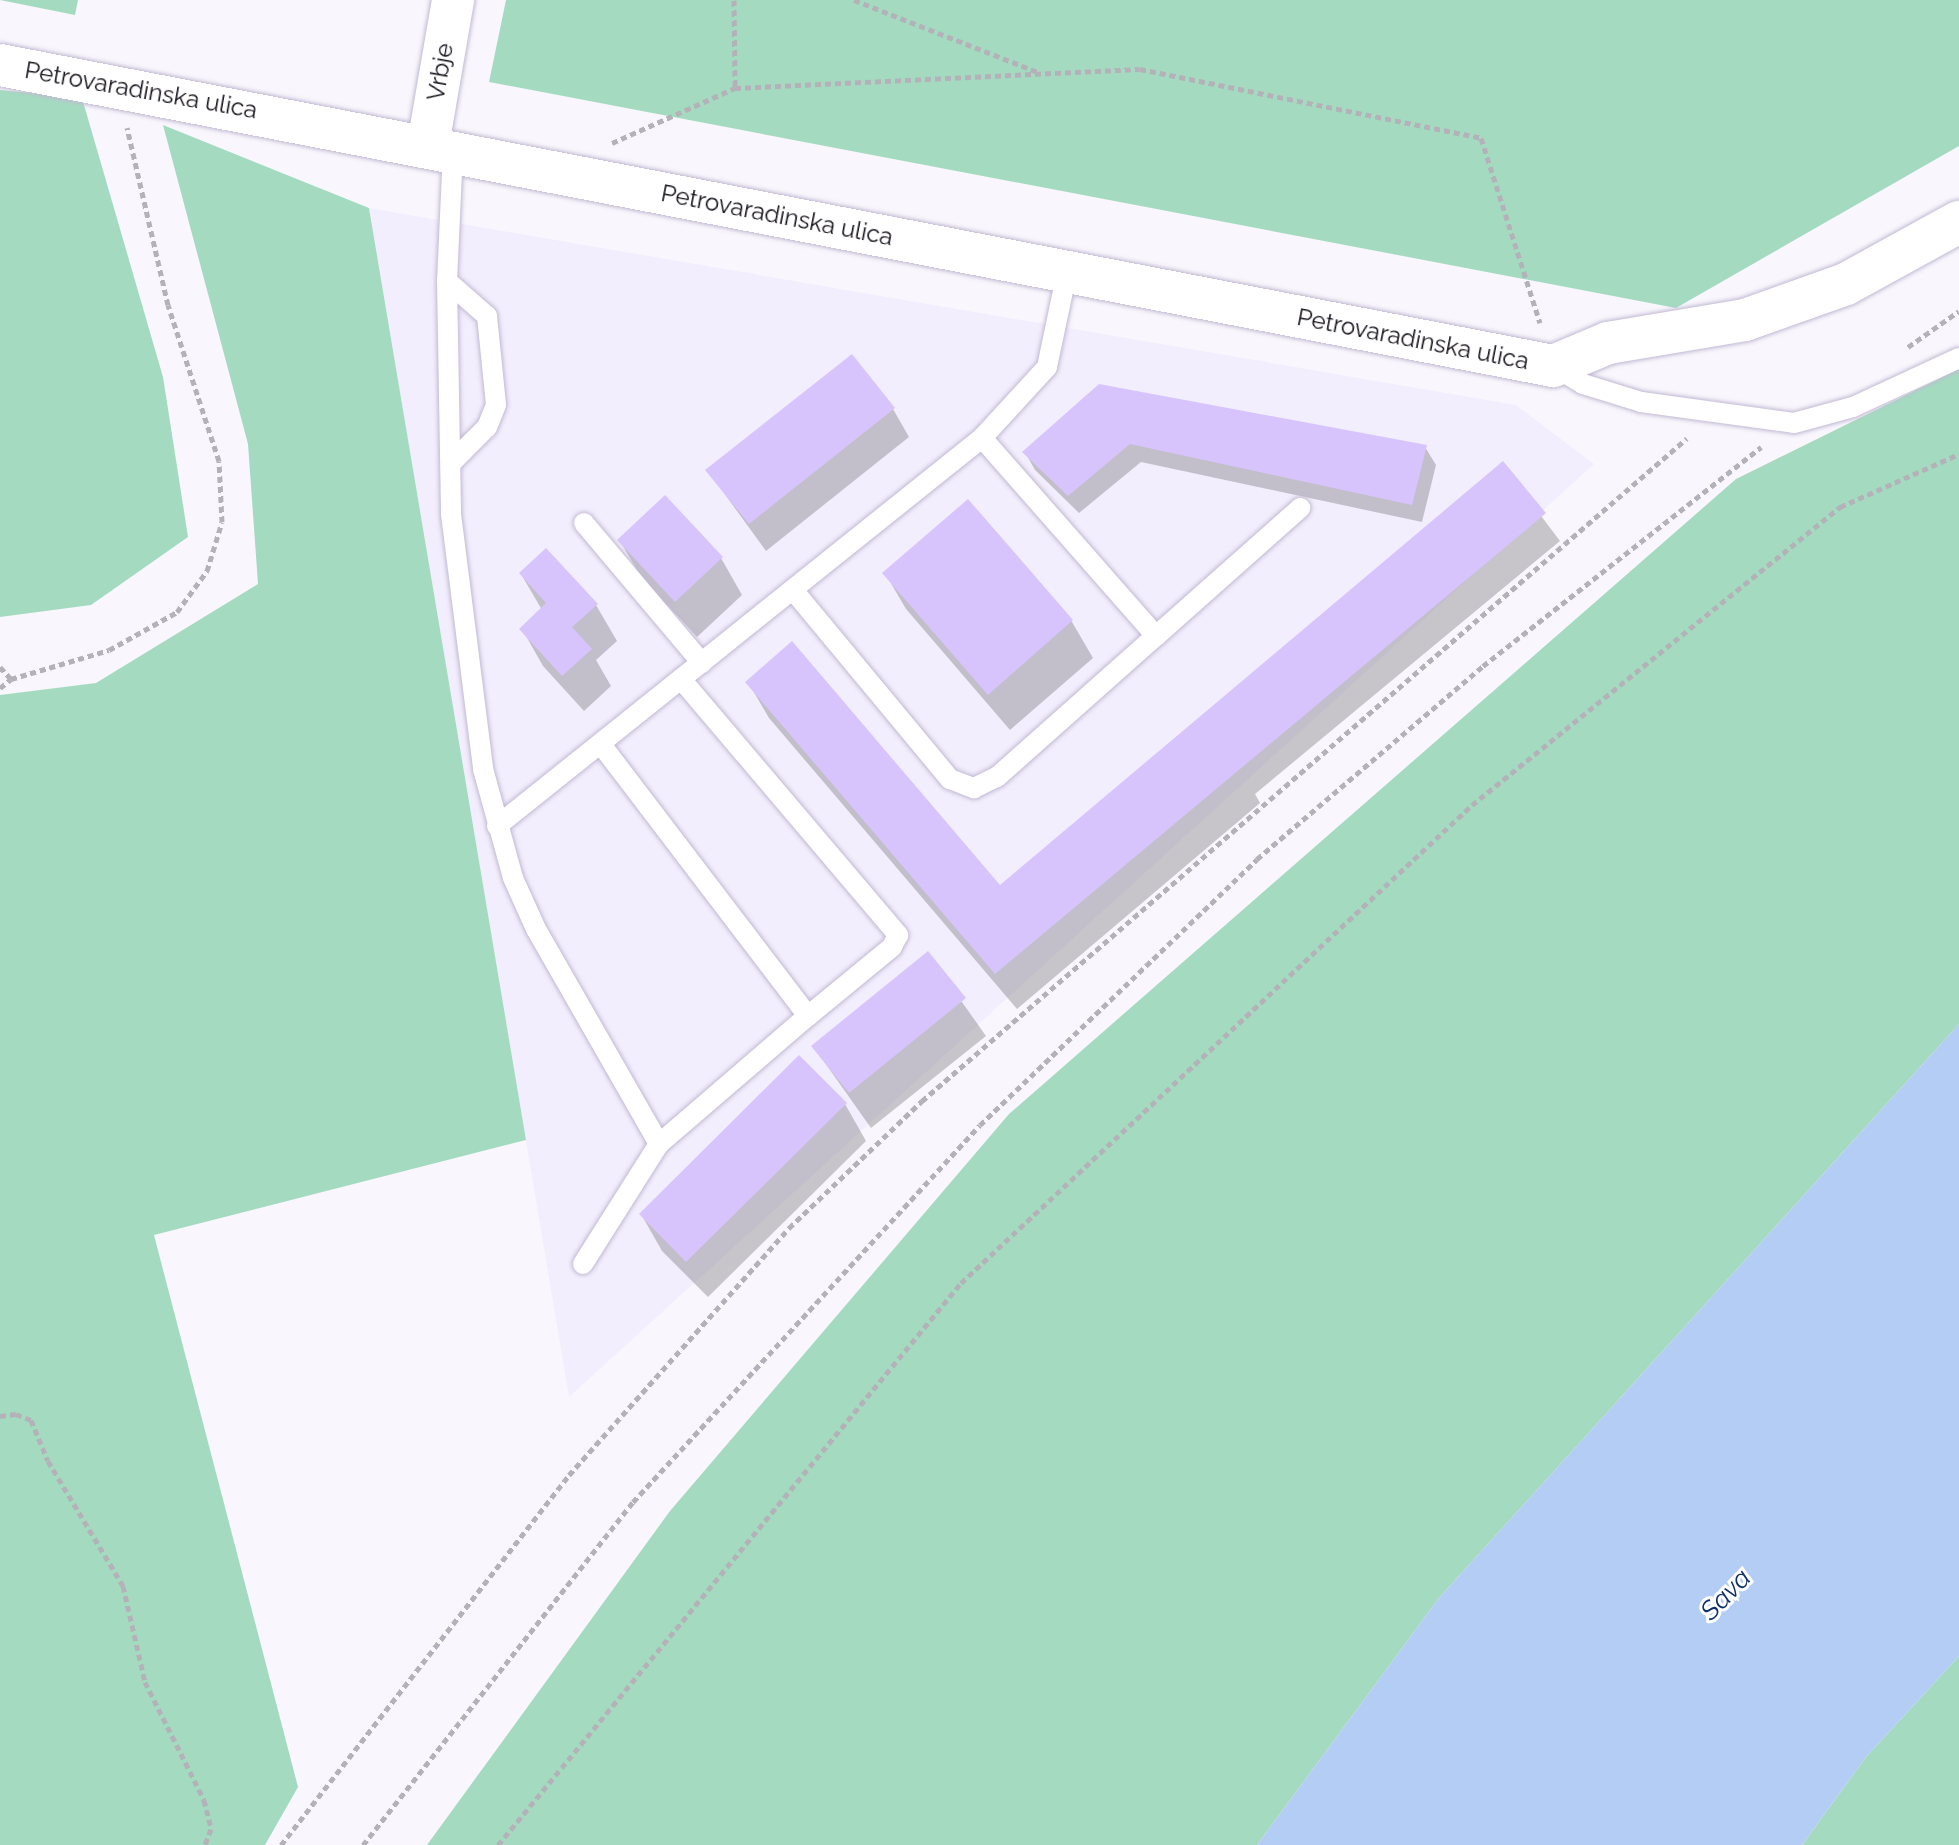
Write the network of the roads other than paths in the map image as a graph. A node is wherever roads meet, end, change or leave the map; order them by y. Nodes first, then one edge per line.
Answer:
1 (453, 0) edge
2 (0, 65) edge
3 (440, 147) junction
4 (1959, 222) edge
5 (1067, 272) junction
6 (447, 281) junction
7 (1959, 358) edge
8 (1553, 366) junction
9 (982, 438) junction
10 (451, 463) junction
11 (1300, 508) dead end
12 (584, 523) dead end
13 (793, 590) junction
14 (1156, 636) junction
15 (702, 663) junction
16 (681, 679) junction
17 (601, 744) junction
18 (497, 826) junction
19 (808, 1016) junction
20 (659, 1144) junction
21 (583, 1264) dead end

1 - 3 street, Vrbje
2 - 3 street, Petrovaradinska ulica
3 - 5 street, Petrovaradinska ulica
3 - 6 lane
4 - 8 street
5 - 8 street, Petrovaradinska ulica
5 - 9 lane
6 - 10 lane
6 - 10 lane
7 - 8 lane
9 - 13 lane
9 - 14 lane
10 - 18 lane
11 - 14 lane
12 - 15 lane
13 - 14 lane
13 - 15 lane
15 - 16 lane
16 - 17 lane
16 - 19 lane
17 - 18 lane
17 - 19 lane
18 - 20 lane
19 - 20 lane
20 - 21 lane

